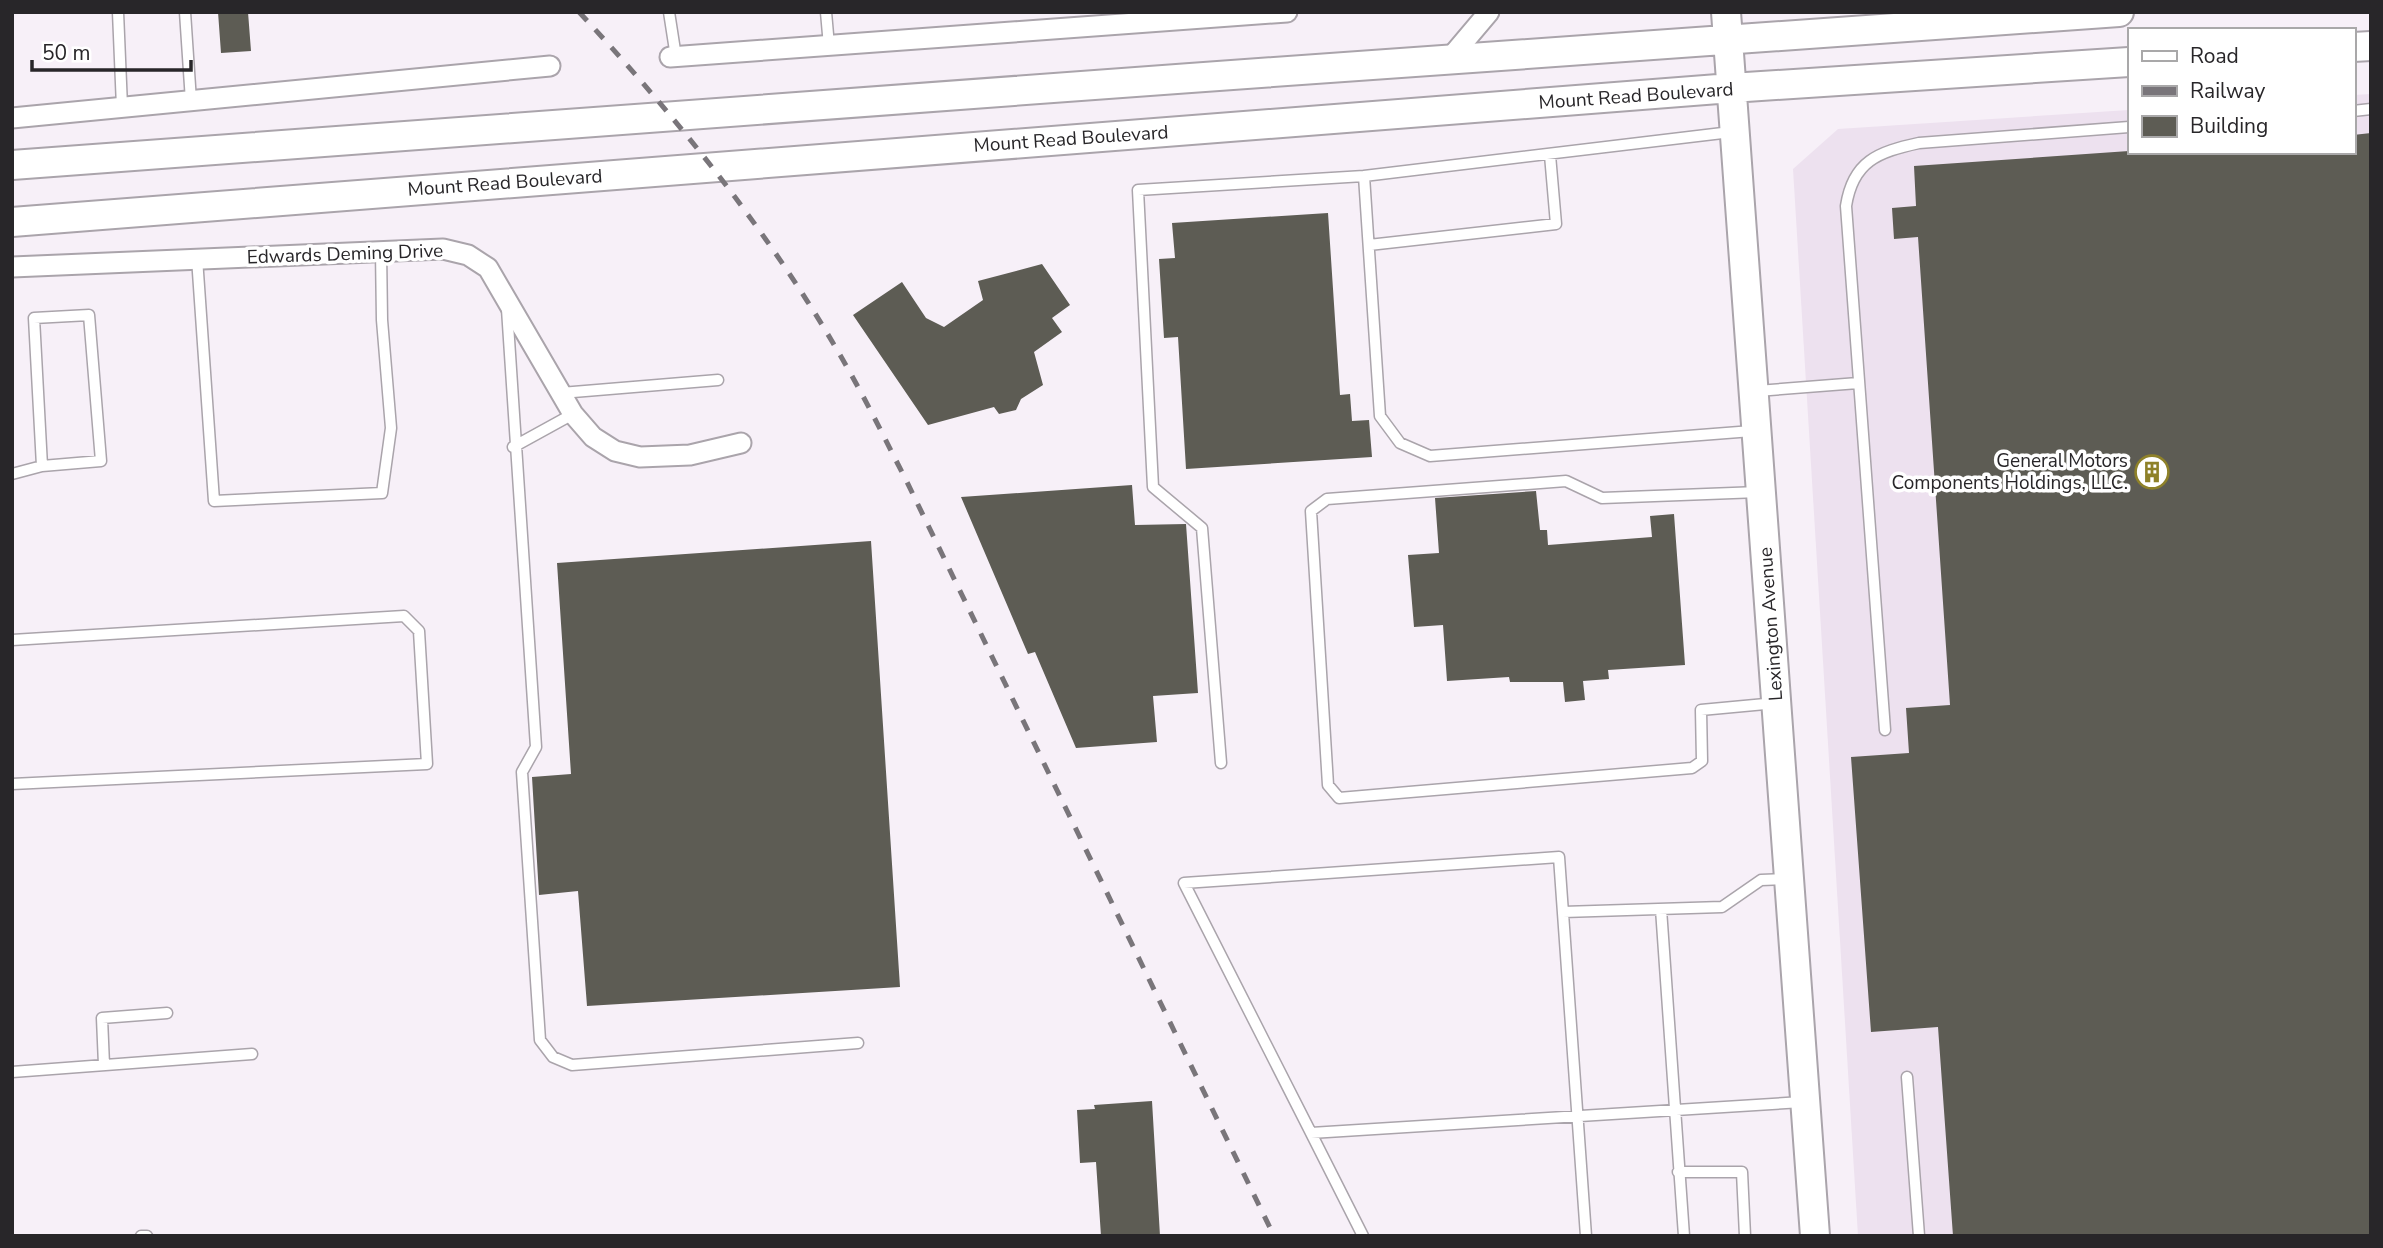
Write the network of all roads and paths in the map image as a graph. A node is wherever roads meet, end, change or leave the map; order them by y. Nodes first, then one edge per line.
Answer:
1 (118, 12) edge
2 (185, 12) edge
3 (669, 12) edge
4 (826, 12) edge
5 (1287, 12) edge
6 (1489, 12) edge
7 (2119, 12) edge
8 (1277, 13) edge
9 (1726, 25) edge
10 (829, 46) junction
11 (673, 57) joint
12 (1451, 57) junction
13 (2128, 62) edge
14 (550, 66) dead end
15 (1731, 88) junction
16 (191, 101) junction
17 (122, 107) junction
18 (12, 118) edge
19 (2128, 127) edge
20 (1734, 131) junction
21 (1549, 155) junction
22 (12, 165) edge
23 (1364, 176) junction
24 (12, 222) edge
25 (1368, 245) junction
26 (381, 251) junction
27 (197, 258) junction
28 (12, 267) edge
29 (506, 295) junction
30 (718, 380) dead end
31 (1858, 383) junction
32 (1753, 392) junction
33 (561, 393) junction
34 (573, 414) junction
35 (1756, 431) junction
36 (741, 443) dead end
37 (513, 447) junction
38 (42, 466) junction
39 (12, 474) edge
40 (1761, 492) junction
41 (12, 640) edge
42 (1776, 704) junction
43 (1885, 730) dead end
44 (1222, 763) dead end
45 (12, 784) edge
46 (1789, 879) junction
47 (1661, 909) junction
48 (1563, 912) junction
49 (167, 1013) dead end
50 (858, 1043) dead end
51 (252, 1054) dead end
52 (104, 1065) junction
53 (12, 1072) edge
54 (1907, 1077) dead end
55 (1805, 1102) junction
56 (1672, 1110) junction
57 (1579, 1116) junction
58 (1311, 1133) junction
59 (1678, 1172) junction
60 (141, 1236) edge
61 (147, 1236) edge
62 (1363, 1236) edge
63 (1586, 1236) edge
64 (1684, 1236) edge
65 (1745, 1236) edge
66 (1815, 1236) edge
67 (1919, 1236) edge

1 - 17 lane
2 - 16 lane
3 - 11 lane
4 - 10 lane
5 - 8 street
6 - 12 street
7 - 9 main road
8 - 10 street
9 - 12 main road
9 - 15 main road, Lexington Avenue
10 - 11 street
12 - 22 main road
13 - 15 main road, Mount Read Boulevard
14 - 16 street
15 - 20 main road, Lexington Avenue
15 - 24 main road, Mount Read Boulevard
16 - 17 street
17 - 18 street
19 - 31 lane
20 - 21 lane
20 - 32 main road, Lexington Avenue
21 - 23 lane
21 - 25 lane
23 - 25 lane
23 - 44 lane
25 - 35 lane
26 - 27 street, Edwards Deming Drive
26 - 27 lane
26 - 29 street, Edwards Deming Drive
27 - 28 street, Edwards Deming Drive
29 - 33 street, Edwards Deming Drive
29 - 37 lane
30 - 33 lane
31 - 32 lane
31 - 43 lane
32 - 35 main road, Lexington Avenue
33 - 34 street, Edwards Deming Drive
34 - 36 street, Edwards Deming Drive
34 - 37 lane
35 - 40 main road, Lexington Avenue
37 - 50 lane
38 - 38 lane
38 - 39 lane
40 - 42 main road, Lexington Avenue
40 - 42 lane
41 - 45 lane
42 - 46 main road, Lexington Avenue
46 - 47 lane
46 - 55 main road, Lexington Avenue
47 - 48 lane
47 - 56 lane
48 - 57 lane
48 - 58 lane
49 - 52 lane
51 - 52 lane
52 - 53 lane
54 - 67 lane
55 - 56 lane
55 - 66 main road, Lexington Avenue
56 - 57 lane
56 - 59 lane
57 - 58 lane
57 - 63 lane
58 - 62 lane
59 - 64 lane
59 - 65 lane
60 - 61 lane

